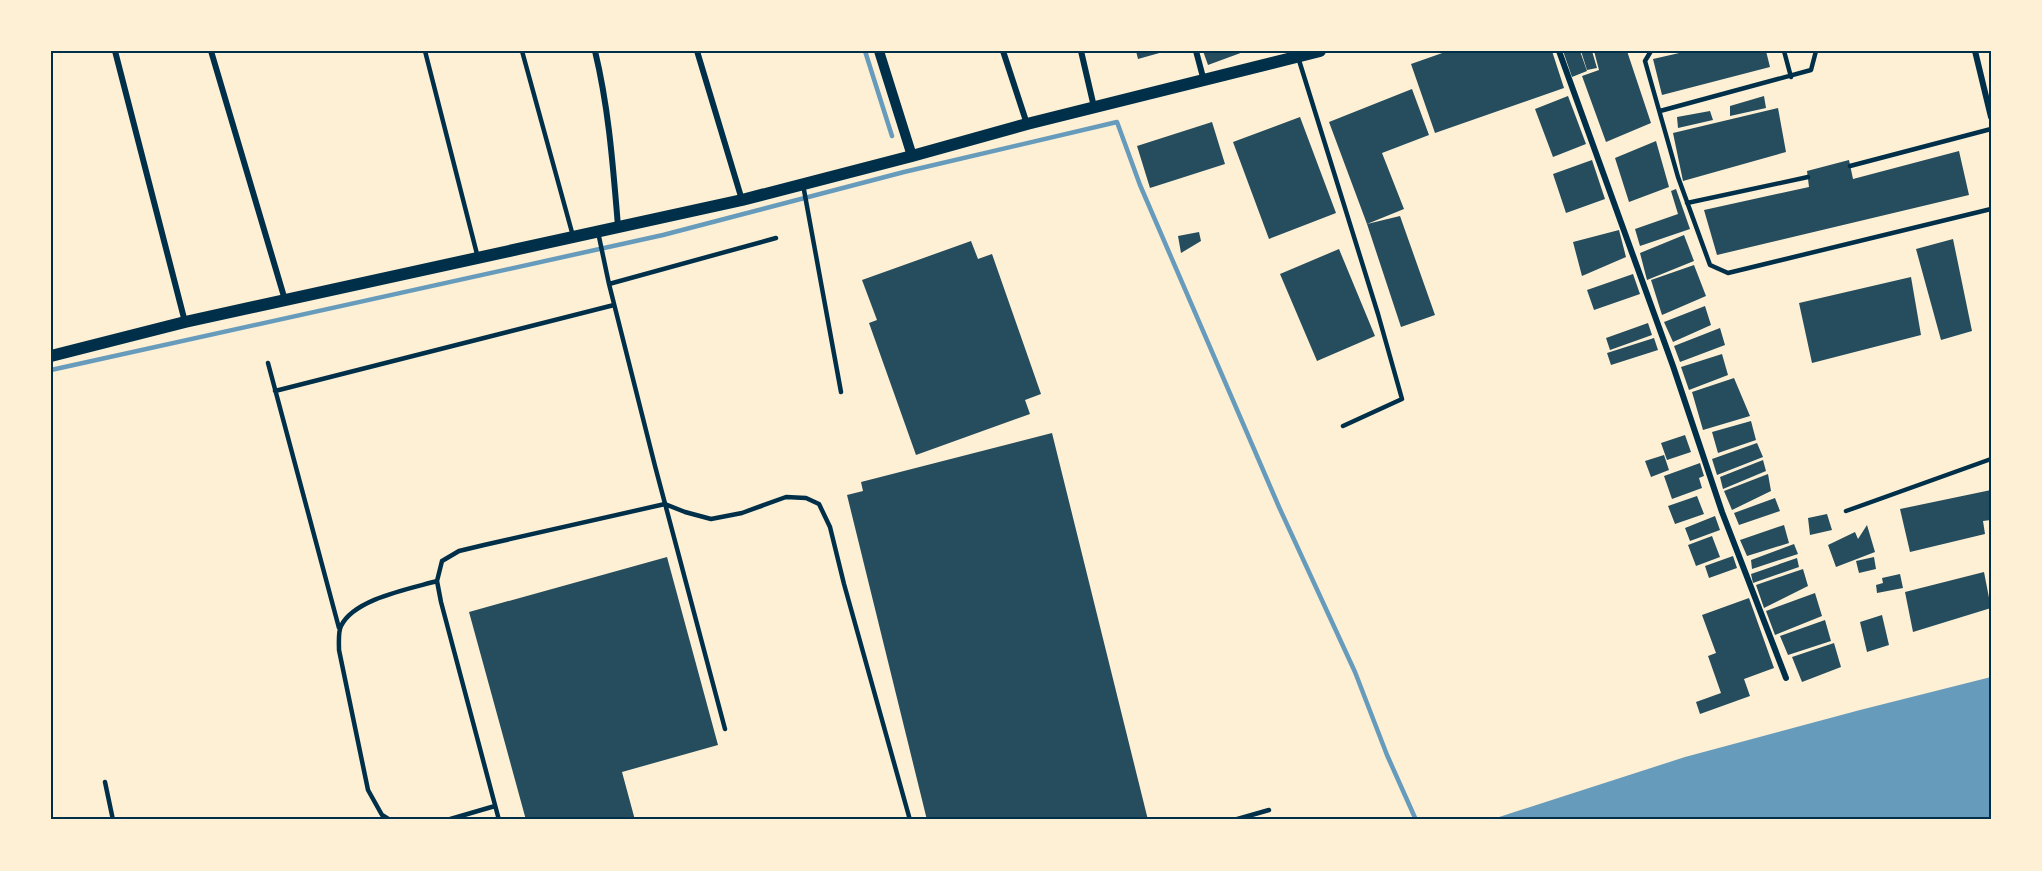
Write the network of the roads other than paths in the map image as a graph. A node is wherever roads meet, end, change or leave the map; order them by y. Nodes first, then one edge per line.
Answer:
1 (115, 51) edge
2 (211, 51) edge
3 (425, 51) edge
4 (522, 51) edge
5 (595, 51) edge
6 (697, 51) edge
7 (879, 51) edge
8 (1003, 51) edge
9 (1081, 51) edge
10 (1196, 51) edge
11 (1320, 51) edge
12 (1559, 51) edge
13 (1651, 51) edge
14 (1784, 51) edge
15 (1815, 51) edge
16 (1974, 51) edge
17 (1297, 54) edge
18 (1791, 76) junction
19 (1204, 81) junction
20 (1094, 107) junction
21 (1660, 111) junction
22 (1991, 117) edge
23 (1027, 124) junction
24 (1991, 129) edge
25 (912, 156) junction
26 (1850, 166) dead end
27 (1808, 177) dead end
28 (804, 190) dead end
29 (742, 200) junction
30 (1688, 203) junction
31 (1991, 209) edge
32 (618, 226) junction
33 (599, 236) junction
34 (573, 238) junction
35 (776, 238) dead end
36 (478, 258) junction
37 (609, 284) junction
38 (285, 300) junction
39 (614, 305) junction
40 (185, 322) junction
41 (51, 356) edge
42 (268, 363) dead end
43 (275, 391) junction
44 (841, 392) dead end
45 (1343, 426) dead end
46 (1991, 459) edge
47 (665, 504) junction
48 (1846, 511) dead end
49 (437, 580) junction
50 (339, 628) junction
51 (1786, 678) dead end
52 (725, 729) dead end
53 (105, 782) dead end
54 (495, 806) junction
55 (1269, 810) dead end
56 (113, 820) edge
57 (390, 820) edge
58 (447, 820) edge
59 (499, 820) edge
60 (910, 820) edge
61 (1234, 820) edge

1 - 40 street
2 - 38 street
3 - 36 lane
4 - 34 lane
5 - 32 street
6 - 29 street
7 - 25 street
8 - 23 street
9 - 20 street
10 - 19 street
11 - 17 main road
12 - 51 street
13 - 21 lane
14 - 18 lane
15 - 18 lane
16 - 22 street
17 - 19 main road
17 - 45 lane
18 - 21 lane
19 - 20 main road
20 - 23 main road
21 - 30 lane
23 - 25 main road
24 - 26 lane
25 - 29 main road
27 - 30 lane
28 - 44 lane
29 - 32 main road
30 - 31 lane
32 - 33 main road
33 - 34 main road
33 - 37 lane
34 - 36 main road
35 - 37 lane
36 - 38 main road
37 - 39 lane
38 - 40 main road
39 - 43 lane
39 - 47 lane
40 - 41 main road
42 - 43 lane
43 - 50 lane
46 - 48 lane
47 - 49 lane
47 - 52 lane
47 - 60 lane
49 - 50 lane
49 - 54 lane
50 - 57 lane
53 - 56 lane
54 - 58 lane
54 - 59 lane
55 - 61 lane

